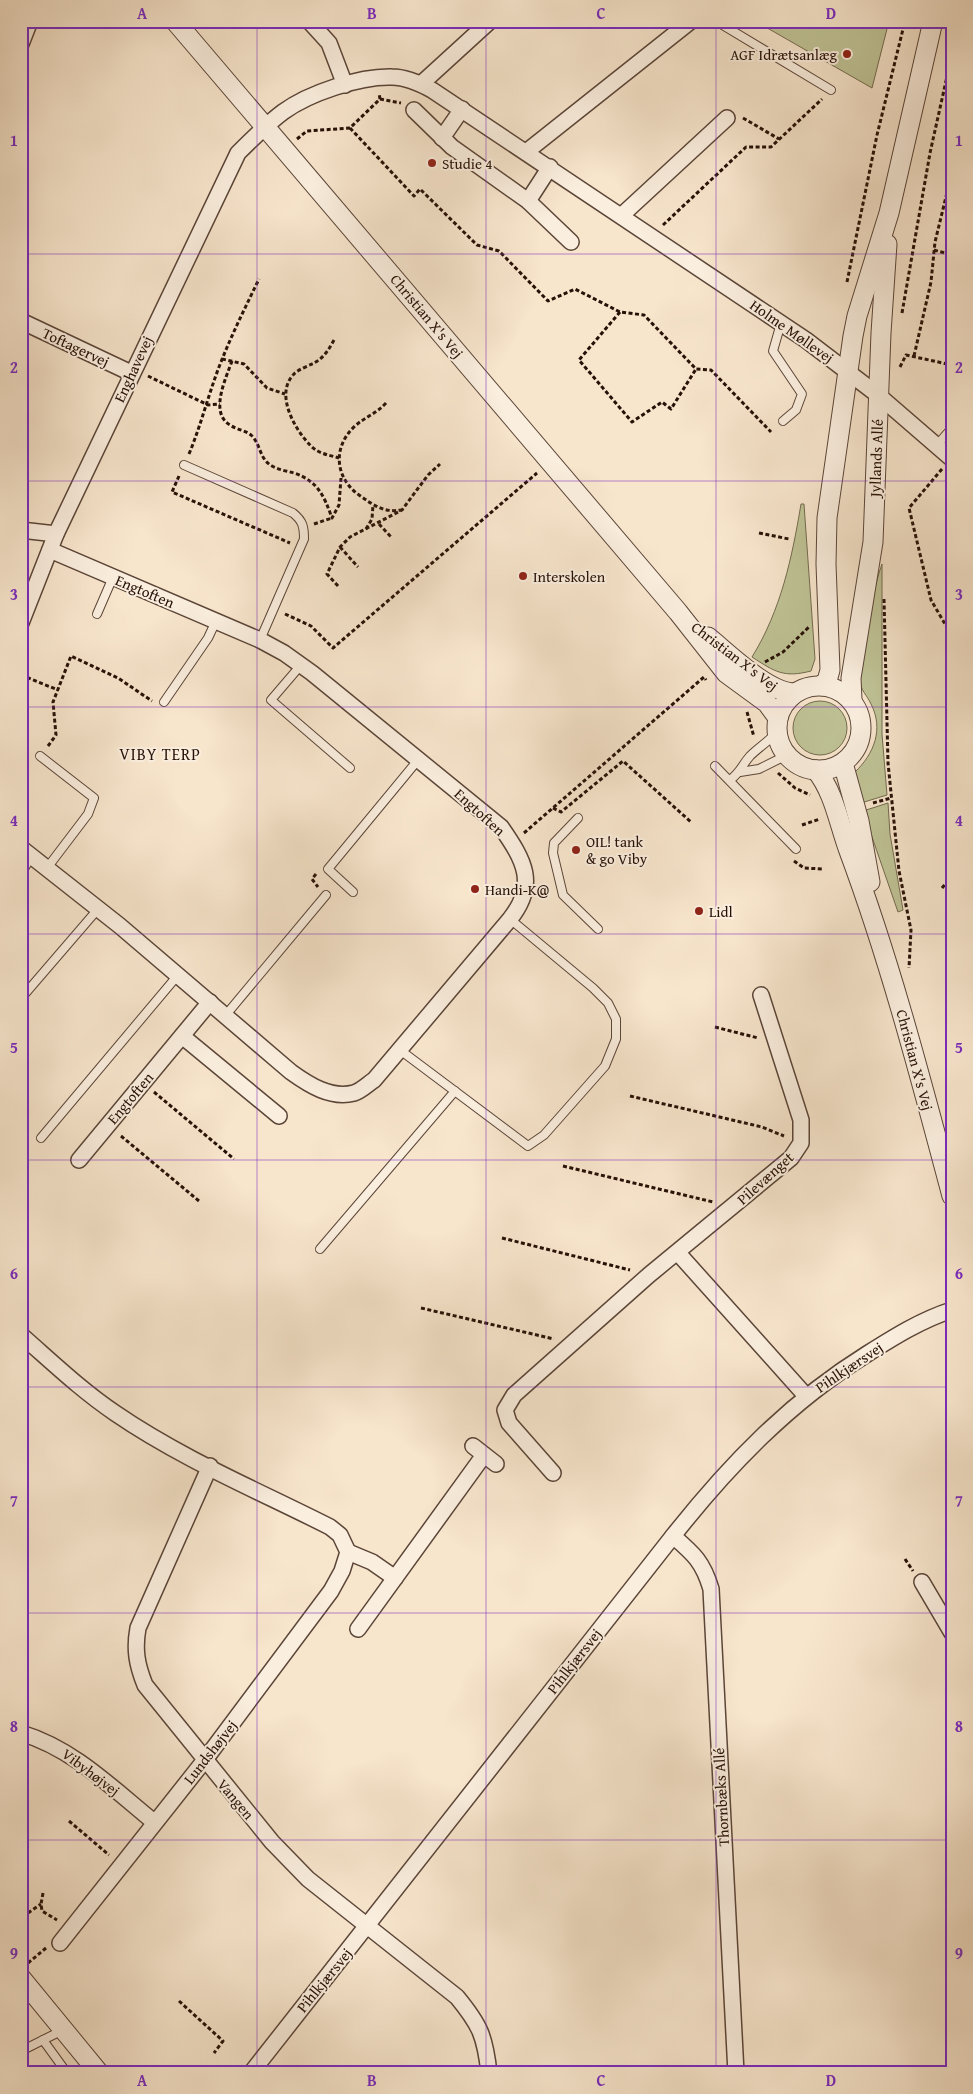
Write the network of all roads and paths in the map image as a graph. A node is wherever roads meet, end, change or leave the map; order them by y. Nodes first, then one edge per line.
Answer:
1 (30, 21) edge
2 (175, 21) edge
3 (309, 21) edge
4 (490, 21) edge
5 (691, 21) edge
6 (716, 21) edge
7 (905, 21) edge
8 (932, 21) edge
9 (21, 44) edge
10 (952, 54) edge
11 (377, 77) junction
12 (421, 84) junction
13 (345, 85) junction
14 (831, 90) joint
15 (462, 109) junction
16 (414, 110) dead end
17 (727, 118) joint
18 (266, 126) junction
19 (350, 128) junction
20 (442, 138) junction
21 (779, 139) junction
22 (285, 149) junction
23 (526, 152) junction
24 (550, 167) junction
25 (952, 172) edge
26 (528, 201) junction
27 (890, 213) junction
28 (622, 215) junction
29 (652, 236) junction
30 (572, 242) dead end
31 (934, 250) junction
32 (952, 255) edge
33 (260, 279) dead end
34 (845, 291) dead end
35 (620, 312) junction
36 (901, 320) dead end
37 (21, 321) edge
38 (781, 323) junction
39 (334, 340) dead end
40 (914, 356) junction
41 (222, 359) junction
42 (232, 361) junction
43 (952, 365) edge
44 (900, 367) dead end
45 (696, 369) junction
46 (848, 371) junction
47 (131, 373) junction
48 (285, 394) junction
49 (878, 394) junction
50 (386, 403) dead end
51 (220, 404) junction
52 (208, 405) junction
53 (783, 421) dead end
54 (952, 428) edge
55 (771, 432) dead end
56 (937, 445) junction
57 (339, 458) junction
58 (951, 459) edge
59 (550, 462) junction
60 (440, 464) dead end
61 (184, 465) junction
62 (342, 478) junction
63 (373, 505) junction
64 (402, 510) junction
65 (332, 518) junction
66 (379, 524) junction
67 (304, 526) junction
68 (21, 530) edge
69 (366, 530) junction
70 (759, 533) dead end
71 (56, 534) junction
72 (392, 538) dead end
73 (789, 539) dead end
74 (300, 547) junction
75 (340, 547) junction
76 (50, 550) junction
77 (358, 568) dead end
78 (113, 577) junction
79 (338, 586) dead end
80 (885, 592) dead end
81 (273, 609) junction
82 (678, 612) junction
83 (96, 614) dead end
84 (216, 621) junction
85 (21, 623) edge
86 (829, 624) junction
87 (861, 625) junction
88 (952, 636) edge
89 (884, 639) junction
90 (260, 640) junction
91 (302, 665) junction
92 (743, 666) junction
93 (21, 675) edge
94 (709, 682) dead end
95 (822, 685) junction
96 (58, 690) junction
97 (795, 693) junction
98 (852, 700) junction
99 (164, 702) joint
100 (745, 708) dead end
101 (778, 725) junction
102 (760, 749) junction
103 (40, 756) joint
104 (778, 758) junction
105 (418, 760) junction
106 (843, 763) junction
107 (715, 766) dead end
108 (350, 768) dead end
109 (816, 770) junction
110 (740, 772) junction
111 (730, 780) junction
112 (812, 798) dead end
113 (891, 798) junction
114 (553, 808) junction
115 (856, 808) junction
116 (830, 816) junction
117 (578, 818) dead end
118 (691, 822) dead end
119 (802, 825) dead end
120 (512, 844) junction
121 (796, 849) joint
122 (27, 851) edge
123 (47, 868) junction
124 (823, 870) dead end
125 (21, 874) edge
126 (952, 876) edge
127 (942, 888) dead end
128 (354, 892) dead end
129 (326, 896) dead end
130 (98, 908) junction
131 (510, 919) junction
132 (877, 925) junction
133 (598, 929) dead end
134 (178, 975) junction
135 (908, 977) dead end
136 (21, 994) edge
137 (761, 995) dead end
138 (210, 1002) junction
139 (225, 1016) junction
140 (715, 1027) dead end
141 (182, 1036) junction
142 (776, 1043) junction
143 (400, 1050) junction
144 (143, 1083) junction
145 (455, 1091) junction
146 (630, 1096) dead end
147 (279, 1116) dead end
148 (108, 1125) junction
149 (41, 1138) dead end
150 (800, 1143) junction
151 (234, 1159) dead end
152 (79, 1160) dead end
153 (563, 1166) dead end
154 (952, 1196) edge
155 (199, 1201) dead end
156 (732, 1207) junction
157 (502, 1238) dead end
158 (320, 1249) dead end
159 (678, 1253) junction
160 (649, 1275) junction
161 (421, 1308) dead end
162 (952, 1310) edge
163 (21, 1335) edge
164 (572, 1344) junction
165 (806, 1396) junction
166 (484, 1455) dead end
167 (210, 1466) junction
168 (553, 1473) dead end
169 (673, 1536) junction
170 (348, 1552) junction
171 (395, 1578) junction
172 (922, 1582) dead end
173 (358, 1629) dead end
174 (952, 1633) edge
175 (21, 1733) edge
176 (204, 1761) junction
177 (69, 1821) dead end
178 (154, 1822) junction
179 (121, 1865) junction
180 (43, 1893) dead end
181 (41, 1904) junction
182 (28, 1913) dead end
183 (367, 1926) junction
184 (64, 1937) junction
185 (24, 1970) edge
186 (179, 2001) dead end
187 (64, 2029) junction
188 (43, 2040) junction
189 (21, 2051) edge
190 (214, 2053) dead end
191 (67, 2073) edge
192 (99, 2073) edge
193 (251, 2073) edge
194 (489, 2073) edge
195 (736, 2073) edge

1 - 9 street
2 - 18 street, Christian X's Vej
3 - 13 street
4 - 12 street
5 - 23 street
6 - 14 lane
7 - 34 path
8 - 27 street, Jyllands Allé
10 - 36 path
11 - 12 street, Holme Møllevej
11 - 13 street, Holme Møllevej
11 - 19 path
12 - 15 street, Holme Møllevej
13 - 18 street, Holme Møllevej
14 - 21 path
15 - 20 street
15 - 23 street, Holme Møllevej
16 - 20 street
17 - 21 path
17 - 28 street
18 - 22 street, Christian X's Vej
18 - 47 street, Enghavevej
19 - 22 path
19 - 35 path
20 - 26 street
21 - 29 path
22 - 59 street, Christian X's Vej
23 - 24 street, Holme Møllevej
24 - 26 street
24 - 28 street, Holme Møllevej
25 - 31 path
26 - 30 street
27 - 46 street, Jyllands Allé
27 - 49 street, Jyllands Allé
28 - 29 street, Holme Møllevej
29 - 38 street, Holme Møllevej
31 - 32 path
31 - 40 path
33 - 41 path
35 - 45 path
35 - 45 path
37 - 47 street, Toftagervej
38 - 46 street, Holme Møllevej
38 - 53 lane
39 - 48 path
40 - 43 path
40 - 44 path
41 - 42 path
41 - 52 path
42 - 48 path
42 - 51 path
45 - 55 path
46 - 49 street, Holme Møllevej
46 - 86 street, Jyllands Allé
47 - 52 path
47 - 71 street, Enghavevej
48 - 57 path
49 - 56 street, Holme Møllevej
49 - 87 street, Jyllands Allé
50 - 57 path
51 - 52 path
51 - 65 path
52 - 61 path
54 - 56 lane
56 - 58 street, Holme Møllevej
57 - 62 path
58 - 88 path
59 - 81 path
59 - 82 street, Christian X's Vej
60 - 64 path
61 - 67 lane
61 - 74 path
62 - 63 path
62 - 65 path
63 - 64 path
63 - 69 path
64 - 66 path
65 - 67 path
66 - 69 path
66 - 72 path
67 - 74 lane
68 - 71 street
69 - 75 path
70 - 73 path
71 - 76 street, Enghavevej
74 - 81 lane
75 - 77 path
75 - 79 path
76 - 78 street, Engtoften
76 - 85 street, Enghavevej
78 - 83 lane
78 - 84 street, Engtoften
80 - 89 path
81 - 90 lane
82 - 92 street, Christian X's Vej
82 - 101 street, Christian X's Vej
84 - 90 street, Engtoften
84 - 99 lane
86 - 92 path
86 - 95 street, Jyllands Allé
87 - 89 path
87 - 98 street, Jyllands Allé
89 - 113 path
90 - 91 street, Engtoften
91 - 105 street, Engtoften
91 - 108 lane
92 - 97 street, Christian X's Vej
93 - 96 path
94 - 114 path
95 - 97 street
95 - 98 street
96 - 99 path
96 - 103 path
97 - 101 street
98 - 106 street
100 - 102 path
101 - 102 lane
101 - 104 street
102 - 110 lane
103 - 123 lane
104 - 109 street
104 - 110 lane
104 - 112 path
105 - 120 street, Engtoften
105 - 128 lane
106 - 109 street
106 - 115 street, Christian X's Vej
107 - 111 lane
109 - 116 street, Christian X's Vej
110 - 111 lane
111 - 121 lane
113 - 115 path
113 - 135 path
114 - 118 path
114 - 120 path
115 - 132 street, Christian X's Vej
116 - 119 path
116 - 132 street, Christian X's Vej
117 - 133 lane
120 - 131 street, Engtoften
121 - 124 path
122 - 123 street, Engtoften
122 - 125 lane
123 - 130 street, Engtoften
126 - 127 path
129 - 139 lane
130 - 134 street, Engtoften
130 - 136 lane
131 - 143 street, Engtoften
131 - 145 lane
132 - 154 street, Christian X's Vej
134 - 138 street, Engtoften
134 - 149 lane
137 - 142 street, Pilevænget
138 - 139 street, Engtoften
138 - 141 street, Engtoften
139 - 143 street, Engtoften
140 - 142 path
141 - 144 street, Engtoften
141 - 147 street
142 - 150 street, Pilevænget
143 - 145 lane
144 - 148 street, Engtoften
144 - 151 path
145 - 158 lane
146 - 150 path
148 - 152 street, Engtoften
148 - 155 path
150 - 156 street, Pilevænget
153 - 156 path
156 - 159 street, Pilevænget
157 - 160 path
159 - 160 street, Pilevænget
159 - 165 street
160 - 164 street, Pilevænget
161 - 164 path
162 - 165 street, Pihlkjærsvej
163 - 167 street
164 - 168 street, Pilevænget
165 - 169 street, Pihlkjærsvej
166 - 171 street
167 - 170 street
167 - 176 street, Vangen
169 - 183 street, Pihlkjærsvej
169 - 195 street, Thornbæks Allé
170 - 171 street
170 - 176 street, Lundshøjvej
171 - 173 street
172 - 174 street
175 - 178 street, Vibyhøjvej
176 - 178 street, Lundshøjvej
176 - 183 street, Vangen
177 - 179 path
178 - 179 street, Lundshøjvej
179 - 184 street, Lundshøjvej
180 - 181 path
181 - 182 path
181 - 184 path
183 - 193 street, Pihlkjærsvej
183 - 194 street, Vangen
184 - 185 path
185 - 187 street
186 - 190 path
187 - 188 lane
187 - 192 street
188 - 189 lane
188 - 191 lane

